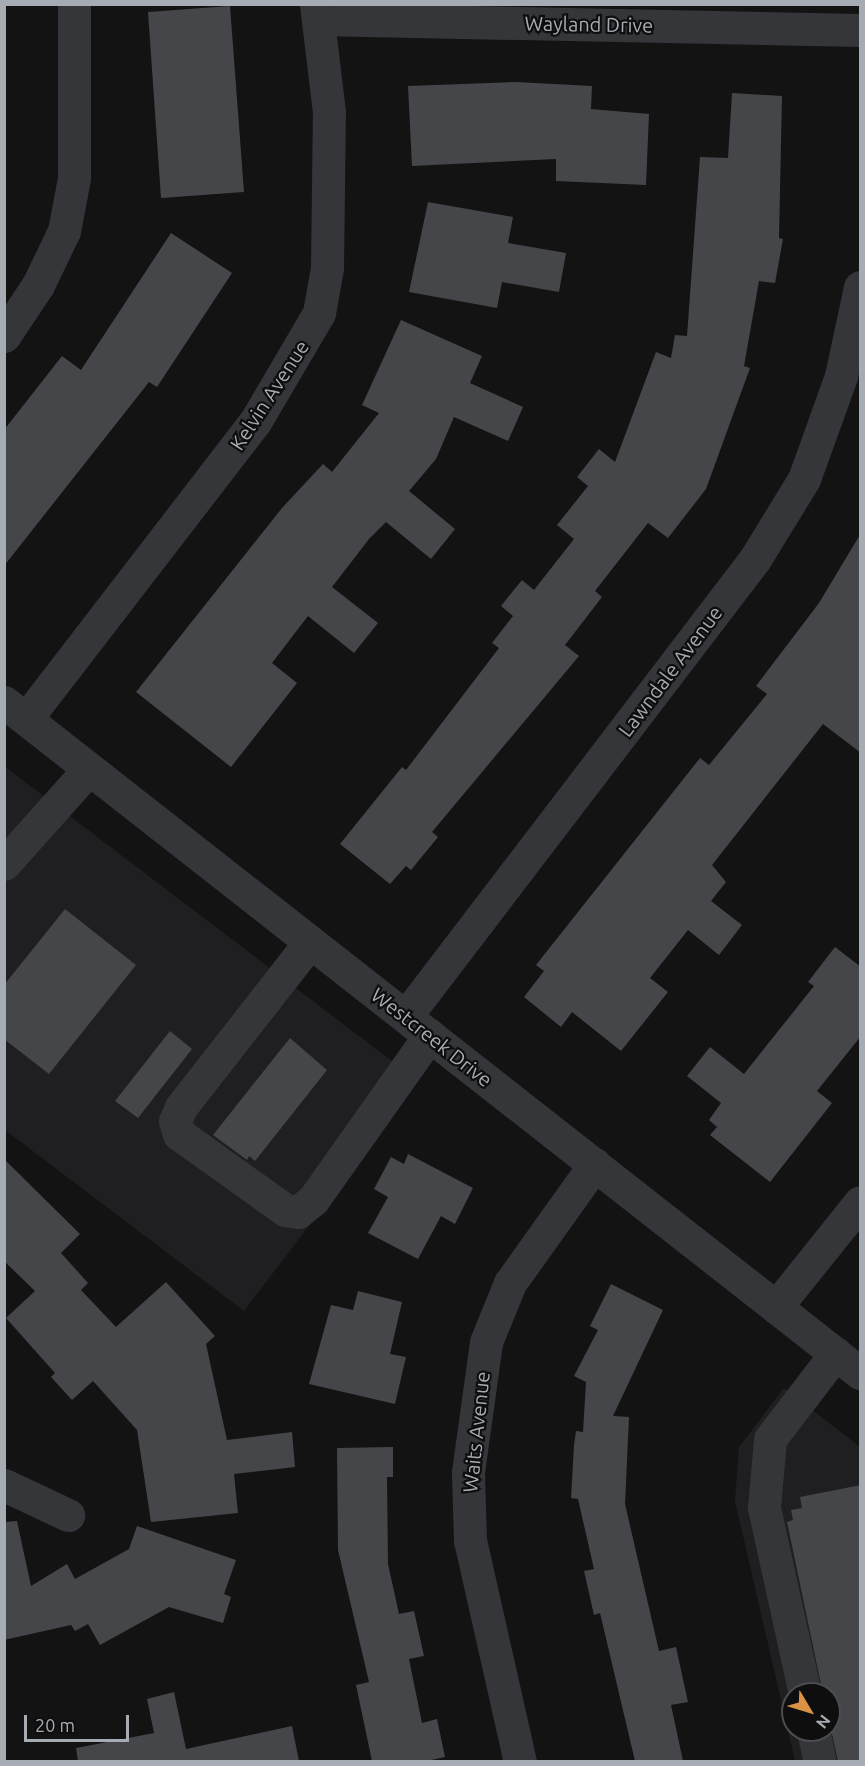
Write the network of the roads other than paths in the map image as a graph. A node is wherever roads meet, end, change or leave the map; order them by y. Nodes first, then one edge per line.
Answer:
1 (74, 4) edge
2 (317, 12) edge
3 (861, 30) edge
4 (861, 287) edge
5 (4, 336) edge
6 (15, 711) edge
7 (89, 769) junction
8 (4, 864) edge
9 (310, 942) junction
10 (418, 1026) junction
11 (595, 1164) junction
12 (861, 1202) edge
13 (776, 1307) junction
14 (848, 1363) edge
15 (4, 1485) edge
16 (68, 1515) dead end
17 (802, 1682) edge
18 (816, 1742) edge
19 (520, 1761) edge
20 (820, 1761) edge

1 - 5 street
2 - 3 street, Wayland Drive
2 - 6 street, Kelvin Avenue
4 - 10 street, Lawndale Avenue
6 - 7 street, Westcreek Drive
7 - 8 street
7 - 9 street, Westcreek Drive
9 - 10 street, Westcreek Drive
9 - 10 street, Lawndale Avenue
10 - 11 street, Westcreek Drive
11 - 13 street, Westcreek Drive
11 - 19 street, Waits Avenue
12 - 13 street
13 - 14 street, Westcreek Drive
14 - 17 street
15 - 16 street
18 - 20 street

